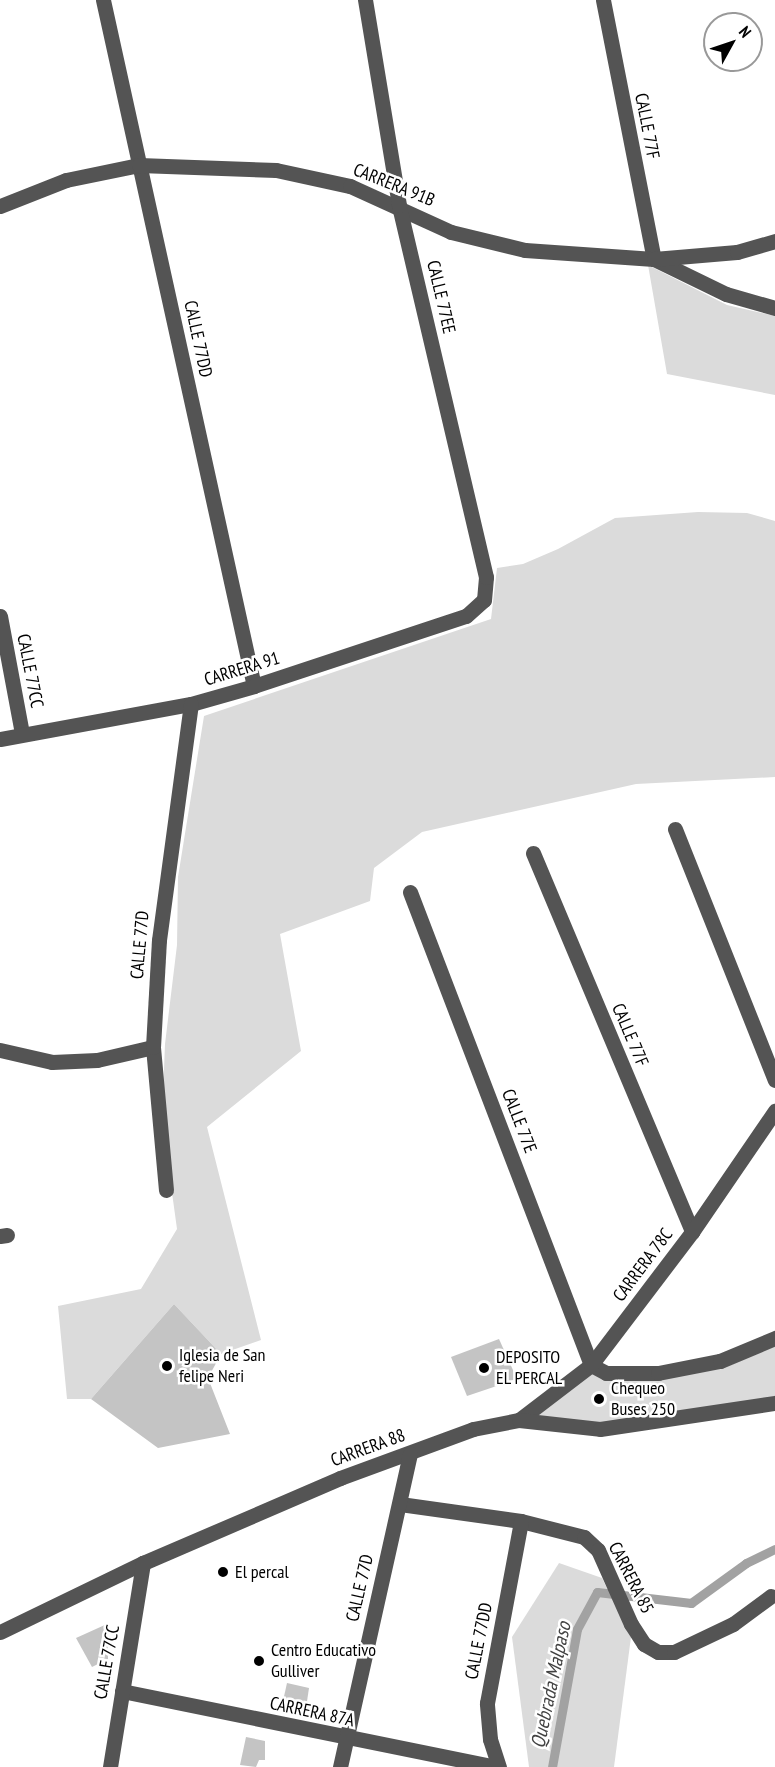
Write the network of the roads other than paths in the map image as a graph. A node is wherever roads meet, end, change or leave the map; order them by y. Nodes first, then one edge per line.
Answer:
1 (103, 0) edge
2 (365, 0) edge
3 (603, 0) edge
4 (139, 165) junction
5 (399, 205) junction
6 (0, 206) edge
7 (775, 241) edge
8 (654, 259) junction
9 (775, 308) edge
10 (484, 600) joint
11 (0, 616) edge
12 (254, 686) junction
13 (191, 704) junction
14 (22, 733) junction
15 (0, 739) edge
16 (675, 829) dead end
17 (532, 853) dead end
18 (410, 892) dead end
19 (153, 1047) junction
20 (0, 1050) edge
21 (775, 1080) edge
22 (775, 1112) edge
23 (166, 1190) dead end
24 (692, 1232) junction
25 (775, 1338) edge
26 (591, 1365) junction
27 (775, 1403) edge
28 (519, 1420) junction
29 (410, 1454) junction
30 (400, 1504) junction
31 (521, 1521) junction
32 (143, 1563) junction
33 (771, 1596) dead end
34 (0, 1632) edge
35 (122, 1691) junction
36 (345, 1739) junction
37 (110, 1767) edge
38 (340, 1767) edge
39 (497, 1767) edge

1 - 4 street, CALLE 77DD
2 - 5 street, CALLE 77EE
3 - 8 street, CALLE 77F
4 - 5 street, CARRERA 91B
4 - 6 street, CARRERA 91B
4 - 12 street, CALLE 77DD
5 - 8 street, CARRERA 91B
5 - 10 street, CALLE 77EE
7 - 8 street, CARRERA 91B
8 - 9 street
10 - 12 street, CARRERA 91
11 - 14 street, CALLE 77CC
12 - 13 street, CARRERA 91
13 - 14 street, CARRERA 91
13 - 19 street, CALLE 77D
14 - 15 street, CARRERA 91
16 - 21 street
17 - 24 street, CALLE 77F
18 - 26 street, CALLE 77E
19 - 20 street
19 - 23 street, CALLE 77D
22 - 24 street, CARRERA 78C
24 - 26 street, CARRERA 78C
25 - 26 street
26 - 28 street, CARRERA 78C
27 - 28 street, CARRERA 88
28 - 29 street, CARRERA 88
29 - 30 street, CALLE 77D
29 - 32 street, CARRERA 88
30 - 31 street, CARRERA 85
30 - 36 street, CALLE 77D
31 - 33 street, CARRERA 85
31 - 39 street, CALLE 77DD
32 - 34 street, CARRERA 88
32 - 35 street, CALLE 77CC
35 - 36 street, CARRERA 87A
35 - 37 street, CALLE 77CC
36 - 38 street, CALLE 77D
36 - 39 street, CARRERA 87A

